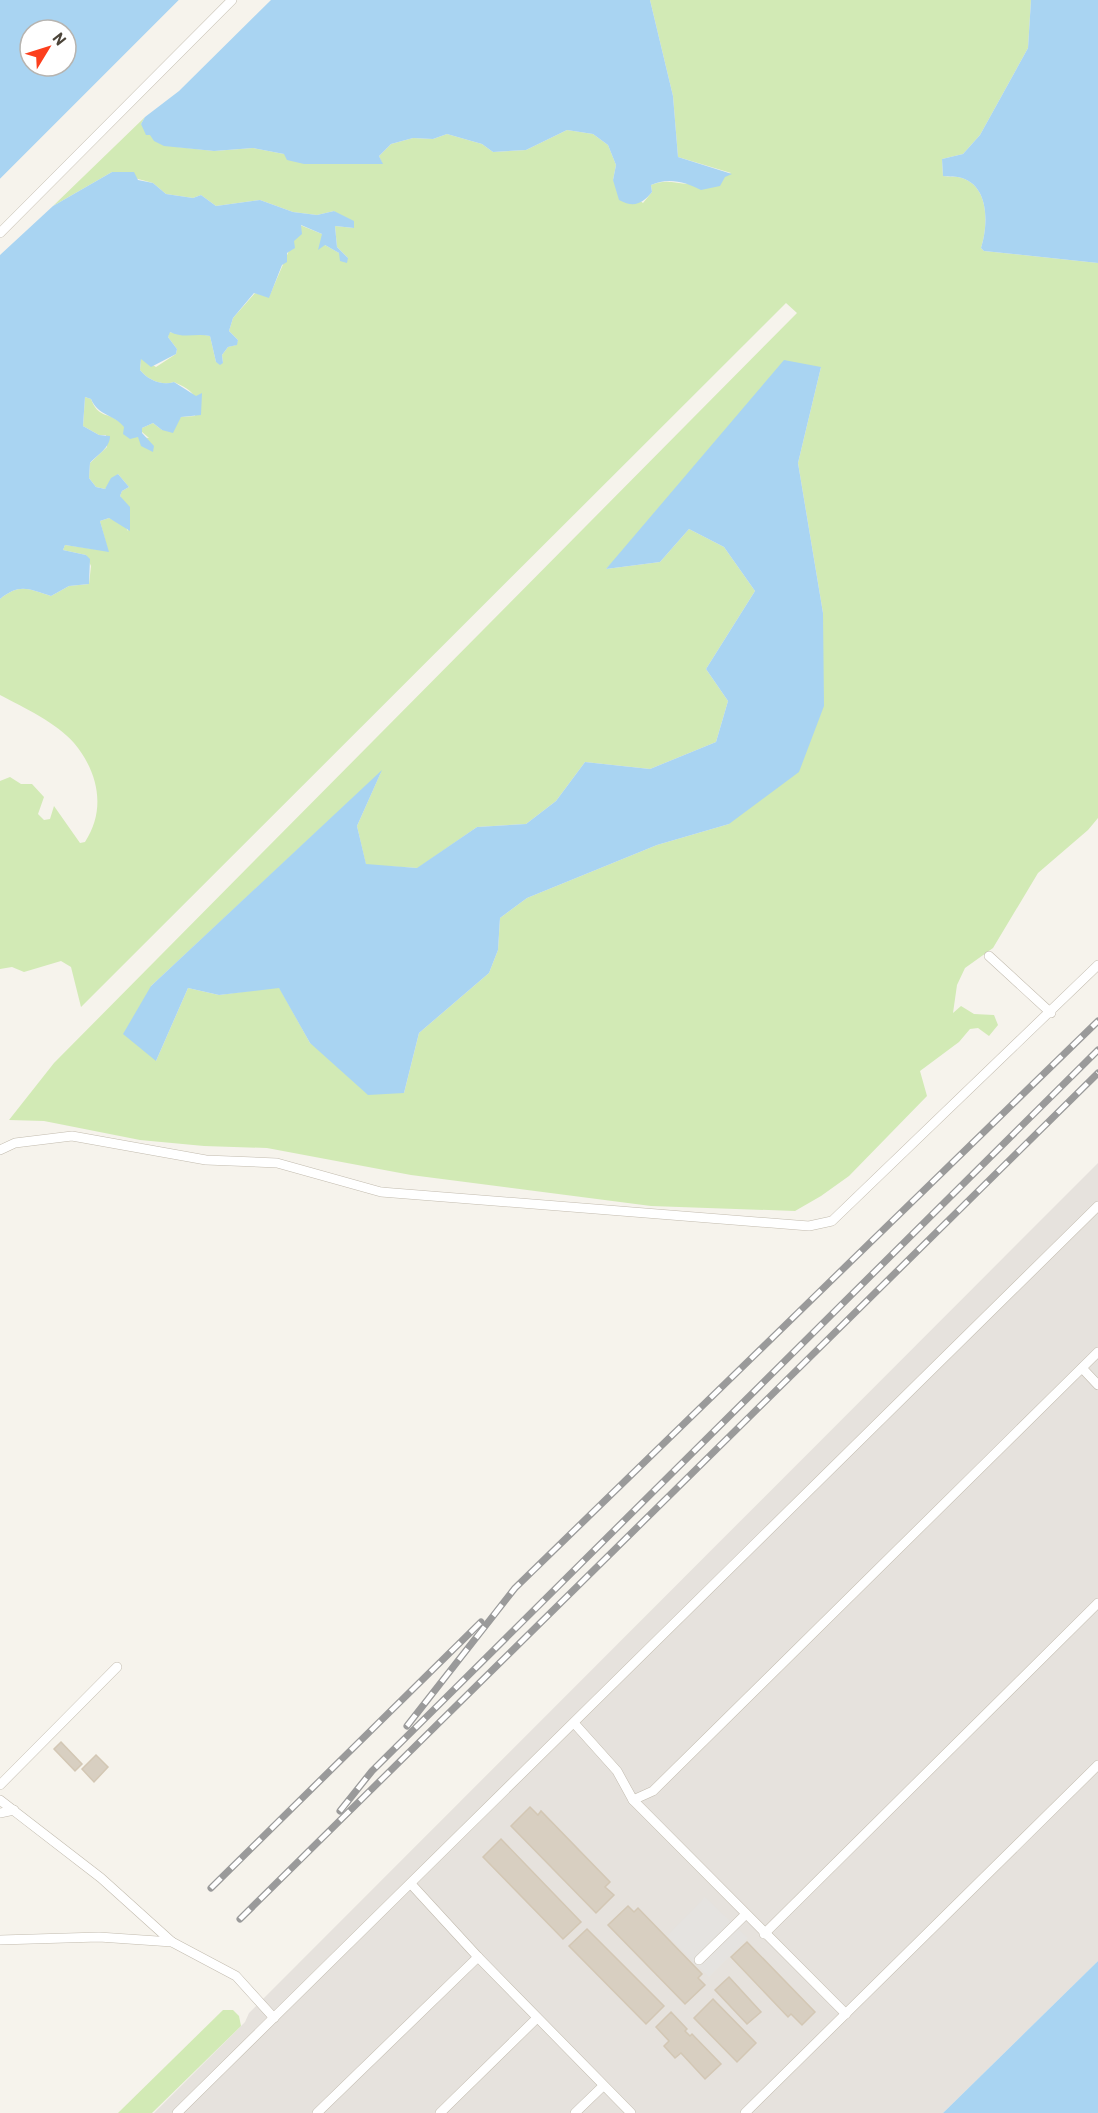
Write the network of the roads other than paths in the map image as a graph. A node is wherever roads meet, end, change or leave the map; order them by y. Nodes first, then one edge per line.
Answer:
1 (232, 0) edge
2 (0, 233) edge
3 (989, 956) dead end
4 (1098, 965) edge
5 (1051, 1013) junction
6 (0, 1141) edge
7 (15, 1143) junction
8 (0, 1150) edge
9 (1098, 1206) edge
10 (1098, 1352) edge
11 (1082, 1368) junction
12 (1098, 1385) edge
13 (1098, 1603) edge
14 (117, 1667) dead end
15 (574, 1723) junction
16 (1098, 1764) edge
17 (0, 1785) edge
18 (0, 1800) edge
19 (633, 1800) junction
20 (14, 1810) junction
21 (0, 1813) edge
22 (411, 1884) junction
23 (745, 1915) junction
24 (764, 1934) junction
25 (0, 1940) edge
26 (172, 1942) junction
27 (478, 1957) junction
28 (699, 1960) dead end
29 (846, 2014) junction
30 (274, 2018) junction
31 (537, 2018) junction
32 (603, 2086) junction
33 (177, 2113) edge
34 (317, 2113) edge
35 (440, 2113) edge
36 (575, 2113) edge
37 (631, 2113) edge
38 (745, 2113) edge

1 - 2 lane
3 - 5 lane
4 - 5 lane
5 - 7 lane
6 - 7 lane
7 - 8 lane
9 - 15 lane
10 - 11 lane
11 - 12 lane
11 - 19 lane
13 - 24 lane
14 - 17 lane
15 - 19 lane
15 - 22 lane
16 - 29 lane
18 - 20 lane
19 - 23 lane
20 - 21 lane
20 - 26 lane
22 - 27 lane
22 - 30 lane
23 - 24 lane
23 - 28 lane
24 - 29 lane
25 - 26 lane
26 - 30 lane
27 - 31 lane
27 - 34 lane
29 - 38 lane
30 - 33 lane
31 - 32 lane
31 - 35 lane
32 - 36 lane
32 - 37 lane

